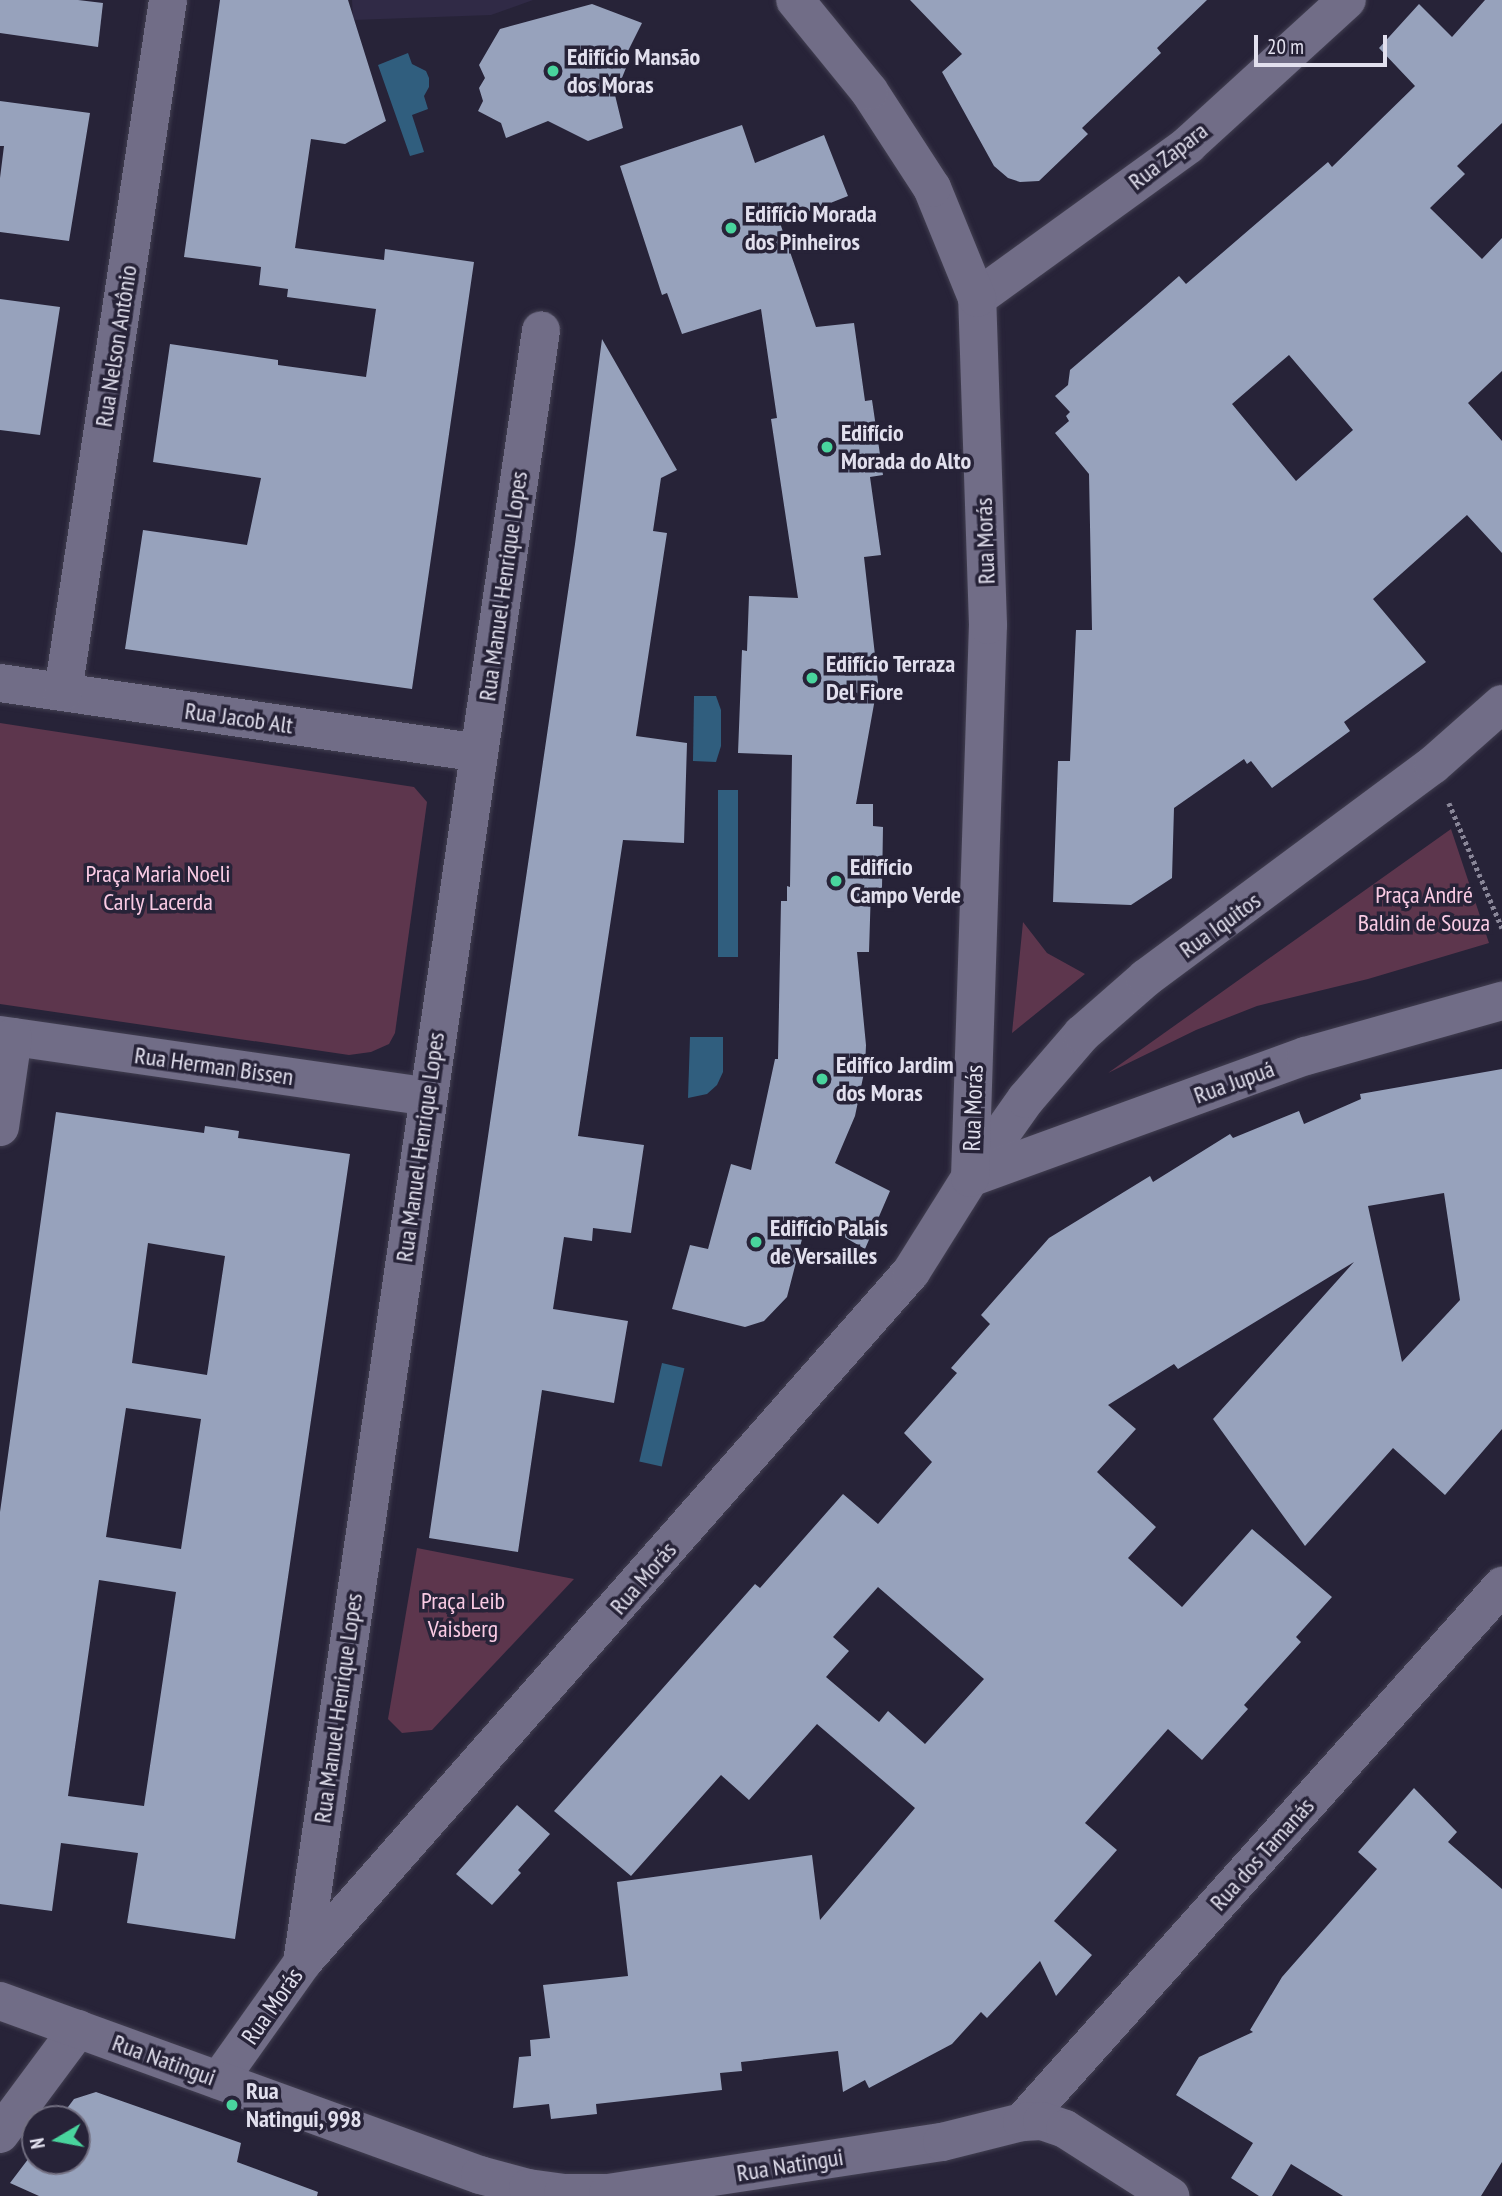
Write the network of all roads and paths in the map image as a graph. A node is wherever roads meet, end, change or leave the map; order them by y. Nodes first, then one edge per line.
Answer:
1 (169, 0) edge
2 (795, 0) edge
3 (1347, 0) edge
4 (977, 298) junction
5 (541, 330) dead end
6 (0, 683) edge
7 (63, 692) junction
8 (1502, 704) edge
9 (478, 753) junction
10 (1433, 765) junction
11 (1502, 928) edge
12 (1502, 1001) edge
13 (7, 1036) edge
14 (428, 1097) junction
15 (0, 1127) edge
16 (970, 1178) junction
17 (1501, 1587) edge
18 (302, 1963) junction
19 (0, 2001) edge
20 (78, 2029) junction
21 (219, 2080) junction
22 (1022, 2122) junction
23 (0, 2134) edge
24 (608, 2194) edge
25 (1170, 2196) edge

1 - 7 street, Rua Nelson Antônio
2 - 4 street, Rua Morás
3 - 4 street, Rua Zapara
4 - 16 street, Rua Morás
5 - 9 street, Rua Manuel Henrique Lopes
6 - 7 street, Rua Jacob Alt
7 - 9 street, Rua Jacob Alt
8 - 10 street, Rua Iquitos
9 - 14 street, Rua Manuel Henrique Lopes
10 - 11 path
10 - 16 street, Rua Iquitos
12 - 16 street, Rua Jupuá
13 - 14 street, Rua Herman Bissen
13 - 15 street
14 - 18 street, Rua Manuel Henrique Lopes
16 - 18 street, Rua Morás
17 - 22 street, Rua dos Tamanás
18 - 21 street, Rua Morás
19 - 20 street, Rua Natingui
20 - 21 street, Rua Natingui
20 - 23 street
21 - 24 street, Rua Natingui
22 - 24 street, Rua Natingui
22 - 25 street, Rua Natingui

